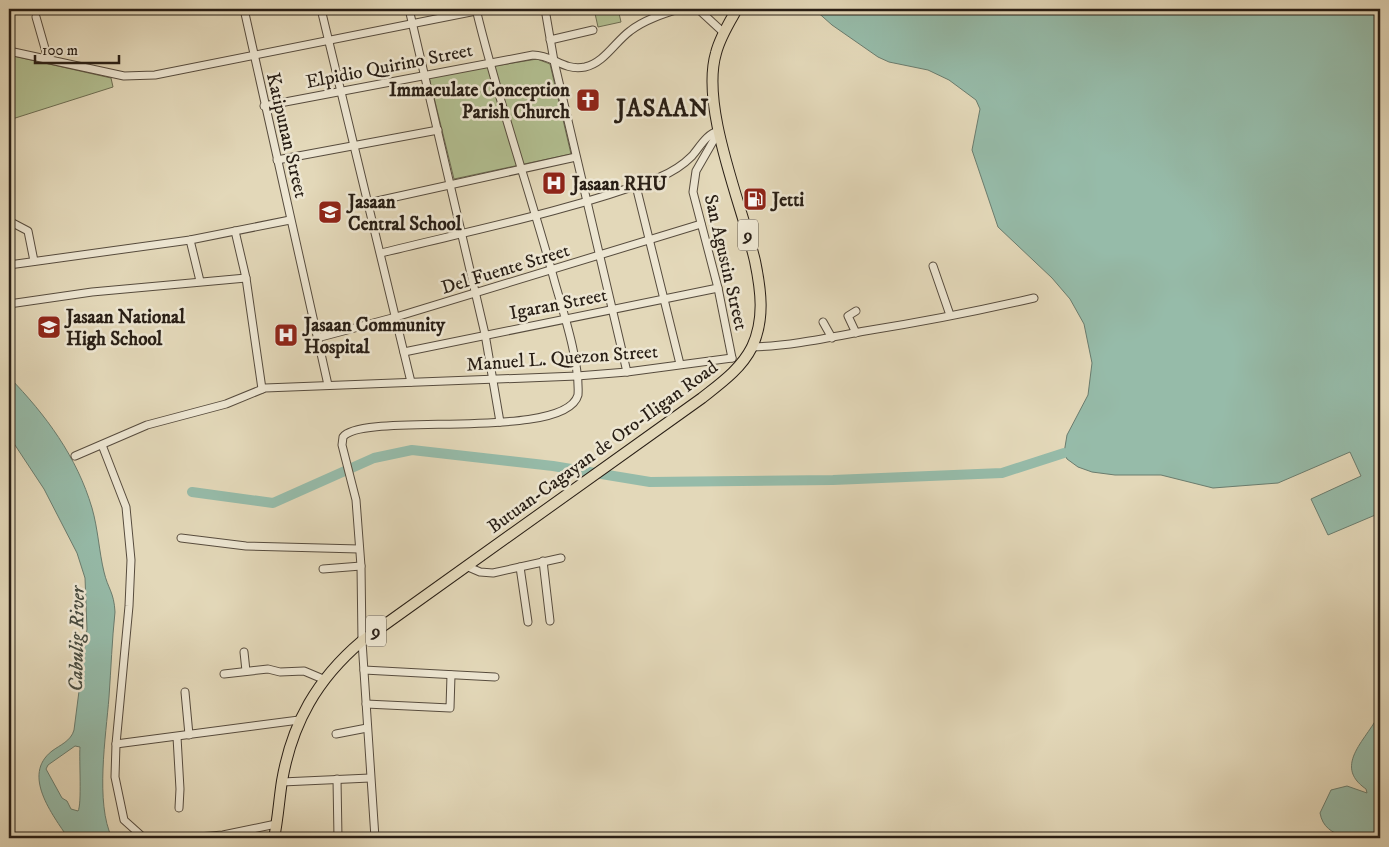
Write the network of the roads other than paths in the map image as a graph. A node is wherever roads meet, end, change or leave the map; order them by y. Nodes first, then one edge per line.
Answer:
1 (244, 9) edge
2 (321, 9) edge
3 (409, 9) edge
4 (486, 9) edge
5 (545, 9) edge
6 (680, 9) edge
7 (698, 9) edge
8 (738, 9) edge
9 (476, 10) edge
10 (36, 17) dead end
11 (412, 24) junction
12 (593, 30) dead end
13 (724, 33) junction
14 (329, 40) junction
15 (550, 40) junction
16 (9, 51) edge
17 (254, 56) junction
18 (48, 58) junction
19 (554, 61) junction
20 (489, 62) junction
21 (424, 74) junction
22 (341, 90) junction
23 (264, 106) junction
24 (438, 130) junction
25 (719, 131) junction
26 (354, 147) junction
27 (709, 147) junction
28 (724, 150) junction
29 (576, 158) junction
30 (277, 160) junction
31 (523, 169) junction
32 (451, 184) junction
33 (636, 186) junction
34 (586, 200) junction
35 (368, 202) junction
36 (536, 215) junction
37 (290, 220) junction
38 (9, 221) edge
39 (701, 224) junction
40 (235, 231) junction
41 (461, 233) junction
42 (190, 240) junction
43 (650, 240) junction
44 (380, 253) junction
45 (599, 256) junction
46 (34, 262) junction
47 (9, 265) edge
48 (933, 266) dead end
49 (552, 270) junction
50 (246, 278) junction
51 (200, 281) junction
52 (718, 288) junction
53 (475, 294) junction
54 (1034, 298) dead end
55 (665, 299) junction
56 (9, 304) edge
57 (613, 309) junction
58 (856, 311) dead end
59 (950, 315) junction
60 (396, 318) junction
61 (565, 319) junction
62 (823, 322) dead end
63 (856, 333) junction
64 (485, 334) junction
65 (317, 338) junction
66 (832, 338) junction
67 (752, 347) junction
68 (404, 352) junction
69 (737, 361) junction
70 (680, 364) junction
71 (627, 372) junction
72 (577, 376) junction
73 (493, 380) junction
74 (412, 382) junction
75 (328, 385) junction
76 (262, 389) junction
77 (500, 422) junction
78 (102, 445) junction
79 (75, 456) dead end
80 (181, 538) dead end
81 (359, 548) junction
82 (560, 558) dead end
83 (543, 561) junction
84 (361, 566) junction
85 (466, 566) junction
86 (520, 567) junction
87 (323, 569) dead end
88 (550, 621) dead end
89 (528, 622) dead end
90 (362, 641) junction
91 (244, 652) dead end
92 (364, 670) junction
93 (246, 671) junction
94 (224, 674) dead end
95 (451, 675) junction
96 (495, 677) dead end
97 (323, 679) junction
98 (185, 692) dead end
99 (366, 704) junction
100 (299, 720) junction
101 (367, 728) junction
102 (336, 734) dead end
103 (176, 736) junction
104 (189, 736) junction
105 (116, 744) junction
106 (370, 778) junction
107 (337, 779) junction
108 (282, 782) junction
109 (179, 808) dead end
110 (275, 832) edge
111 (144, 838) edge
112 (186, 838) edge
113 (338, 838) edge
114 (375, 838) edge

1 - 17 street, Katipunan Street
2 - 14 street
3 - 11 street
4 - 9 street
5 - 15 street
6 - 19 street, Elpidio Quirino Street
7 - 13 street
8 - 13 highway, Butuan-Cagayan de Oro-Iligan Road / 9
9 - 11 street
9 - 20 street
10 - 18 street
11 - 14 street
11 - 21 street
12 - 15 street
13 - 25 highway, Butuan-Cagayan de Oro-Iligan Road / 9
14 - 17 street
14 - 22 street
15 - 19 street
16 - 18 street
17 - 18 street
17 - 23 street, Katipunan Street
19 - 20 street, Elpidio Quirino Street
19 - 29 street
20 - 21 street, Elpidio Quirino Street
20 - 31 street
21 - 22 street, Elpidio Quirino Street
21 - 24 street
22 - 23 street, Elpidio Quirino Street
22 - 26 street
23 - 30 street, Katipunan Street
24 - 26 street
24 - 32 street
25 - 27 street, San Agustin Street
25 - 28 highway, Butuan-Cagayan de Oro-Iligan Road / 9
25 - 33 street
26 - 30 street
26 - 35 street
27 - 28 street
27 - 39 street, San Agustin Street
28 - 67 highway, Butuan-Cagayan de Oro-Iligan Road / 9
29 - 31 street
29 - 34 street
30 - 37 street, Katipunan Street
31 - 32 street
31 - 36 street
32 - 35 street
32 - 41 street
33 - 34 street
33 - 43 street
34 - 36 street
34 - 45 street
35 - 44 street
36 - 41 street
36 - 49 street
37 - 40 street
37 - 65 street, Katipunan Street
38 - 46 street
39 - 43 street, Del Fuente Street
39 - 52 street, San Agustin Street
40 - 42 street
40 - 50 street
41 - 44 street
41 - 53 street
42 - 46 street
42 - 51 street
43 - 45 street, Del Fuente Street
43 - 55 street
44 - 60 street
45 - 49 street, Del Fuente Street
45 - 57 street
46 - 47 street
48 - 59 street
49 - 53 street, Del Fuente Street
49 - 61 street
50 - 51 street
50 - 76 street
51 - 56 street
52 - 55 street, Igaran Street
52 - 69 street, San Agustin Street
53 - 60 street, Del Fuente Street
53 - 64 street
54 - 59 street
55 - 57 street, Igaran Street
55 - 70 street
57 - 61 street, Igaran Street
57 - 71 street
58 - 63 street
59 - 63 street
60 - 65 street, Del Fuente Street
60 - 68 street
61 - 64 street, Igaran Street
61 - 72 street
62 - 66 street
63 - 66 street
64 - 68 street, Igaran Street
64 - 73 street
65 - 75 street, Katipunan Street
66 - 67 street
67 - 69 highway, Butuan-Cagayan de Oro-Iligan Road / 9
68 - 74 street
69 - 70 street, Manuel L. Quezon Street
69 - 85 highway, Butuan-Cagayan de Oro-Iligan Road / 9
70 - 71 street, Manuel L. Quezon Street
71 - 72 street, Manuel L. Quezon Street
72 - 73 street, Manuel L. Quezon Street
72 - 77 street
73 - 74 street, Manuel L. Quezon Street
73 - 77 street
74 - 75 street, Manuel L. Quezon Street
75 - 76 street, Manuel L. Quezon Street
76 - 78 street, Manuel L. Quezon Street
77 - 81 street
78 - 79 street, Manuel L. Quezon Street
78 - 105 street
80 - 81 street
81 - 84 street
82 - 83 street
83 - 86 street
83 - 88 street
84 - 87 street
84 - 90 street
85 - 86 street
85 - 90 highway, Butuan-Cagayan de Oro-Iligan Road / 9
86 - 89 street
90 - 92 street
90 - 97 highway, Butuan-Cagayan de Oro-Iligan Road / 9
91 - 93 street
92 - 95 street
92 - 99 street
93 - 94 street
93 - 97 street
95 - 96 street
95 - 99 street
97 - 100 highway, Butuan-Cagayan de Oro-Iligan Road / 9
98 - 104 street
99 - 101 street
100 - 104 street
100 - 108 highway, Butuan-Cagayan de Oro-Iligan Road / 9
101 - 102 street
101 - 106 street
103 - 104 street
103 - 105 street
103 - 109 street
105 - 111 street
106 - 107 street
106 - 114 street
107 - 108 street
107 - 113 street
108 - 110 highway, Butuan-Cagayan de Oro-Iligan Road / 9
110 - 112 street

